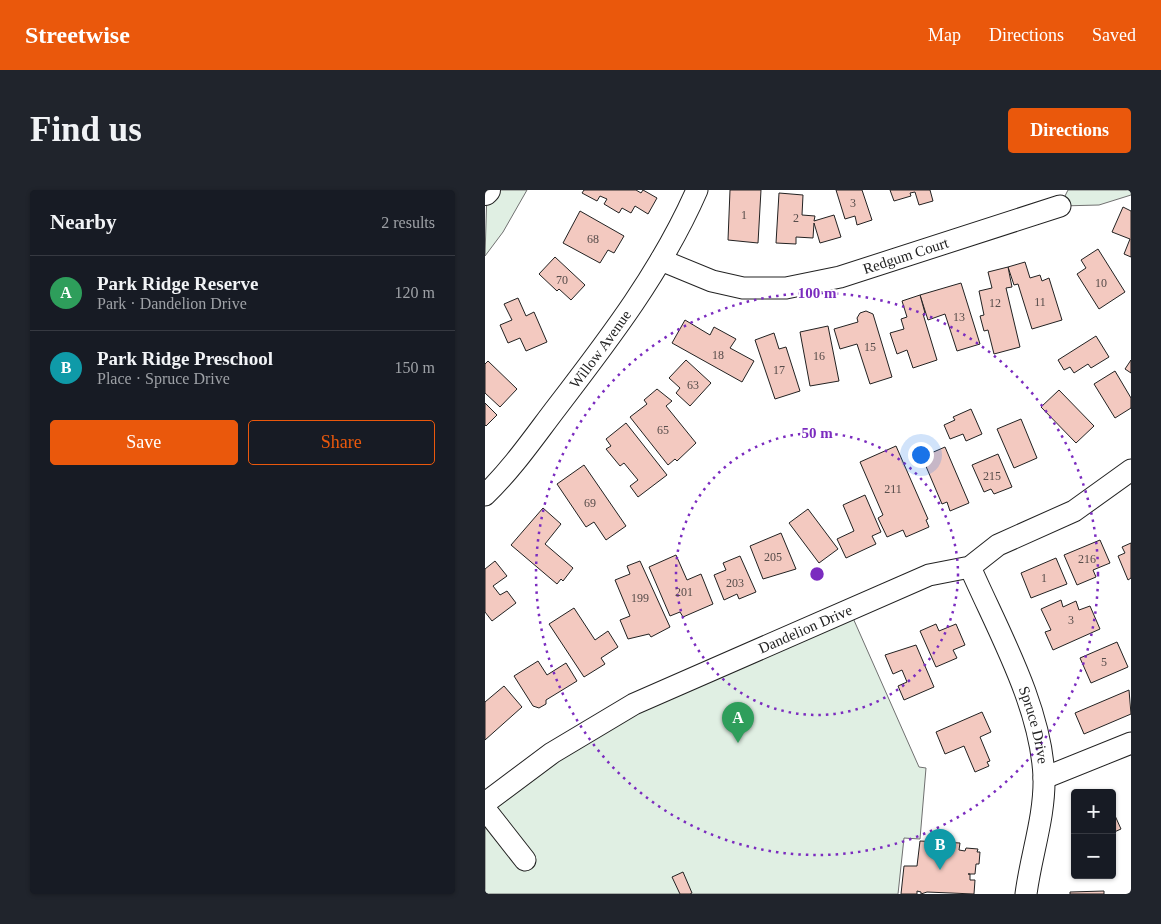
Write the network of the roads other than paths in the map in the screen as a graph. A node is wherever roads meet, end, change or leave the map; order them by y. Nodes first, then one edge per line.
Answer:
1 (697, 190) edge
2 (1060, 206) dead end
3 (661, 260) junction
4 (1131, 470) edge
5 (485, 494) edge
6 (970, 567) junction
7 (1131, 743) edge
8 (1044, 778) junction
9 (485, 803) edge
10 (485, 809) edge
11 (525, 860) dead end
12 (1026, 894) edge

1 - 3 street, Willow Avenue
2 - 3 street, Redgum Court
3 - 5 street, Willow Avenue
4 - 6 street, Dandelion Drive
6 - 8 street, Spruce Drive
6 - 9 street, Dandelion Drive
7 - 8 street
8 - 12 street, Spruce Drive
10 - 11 street

